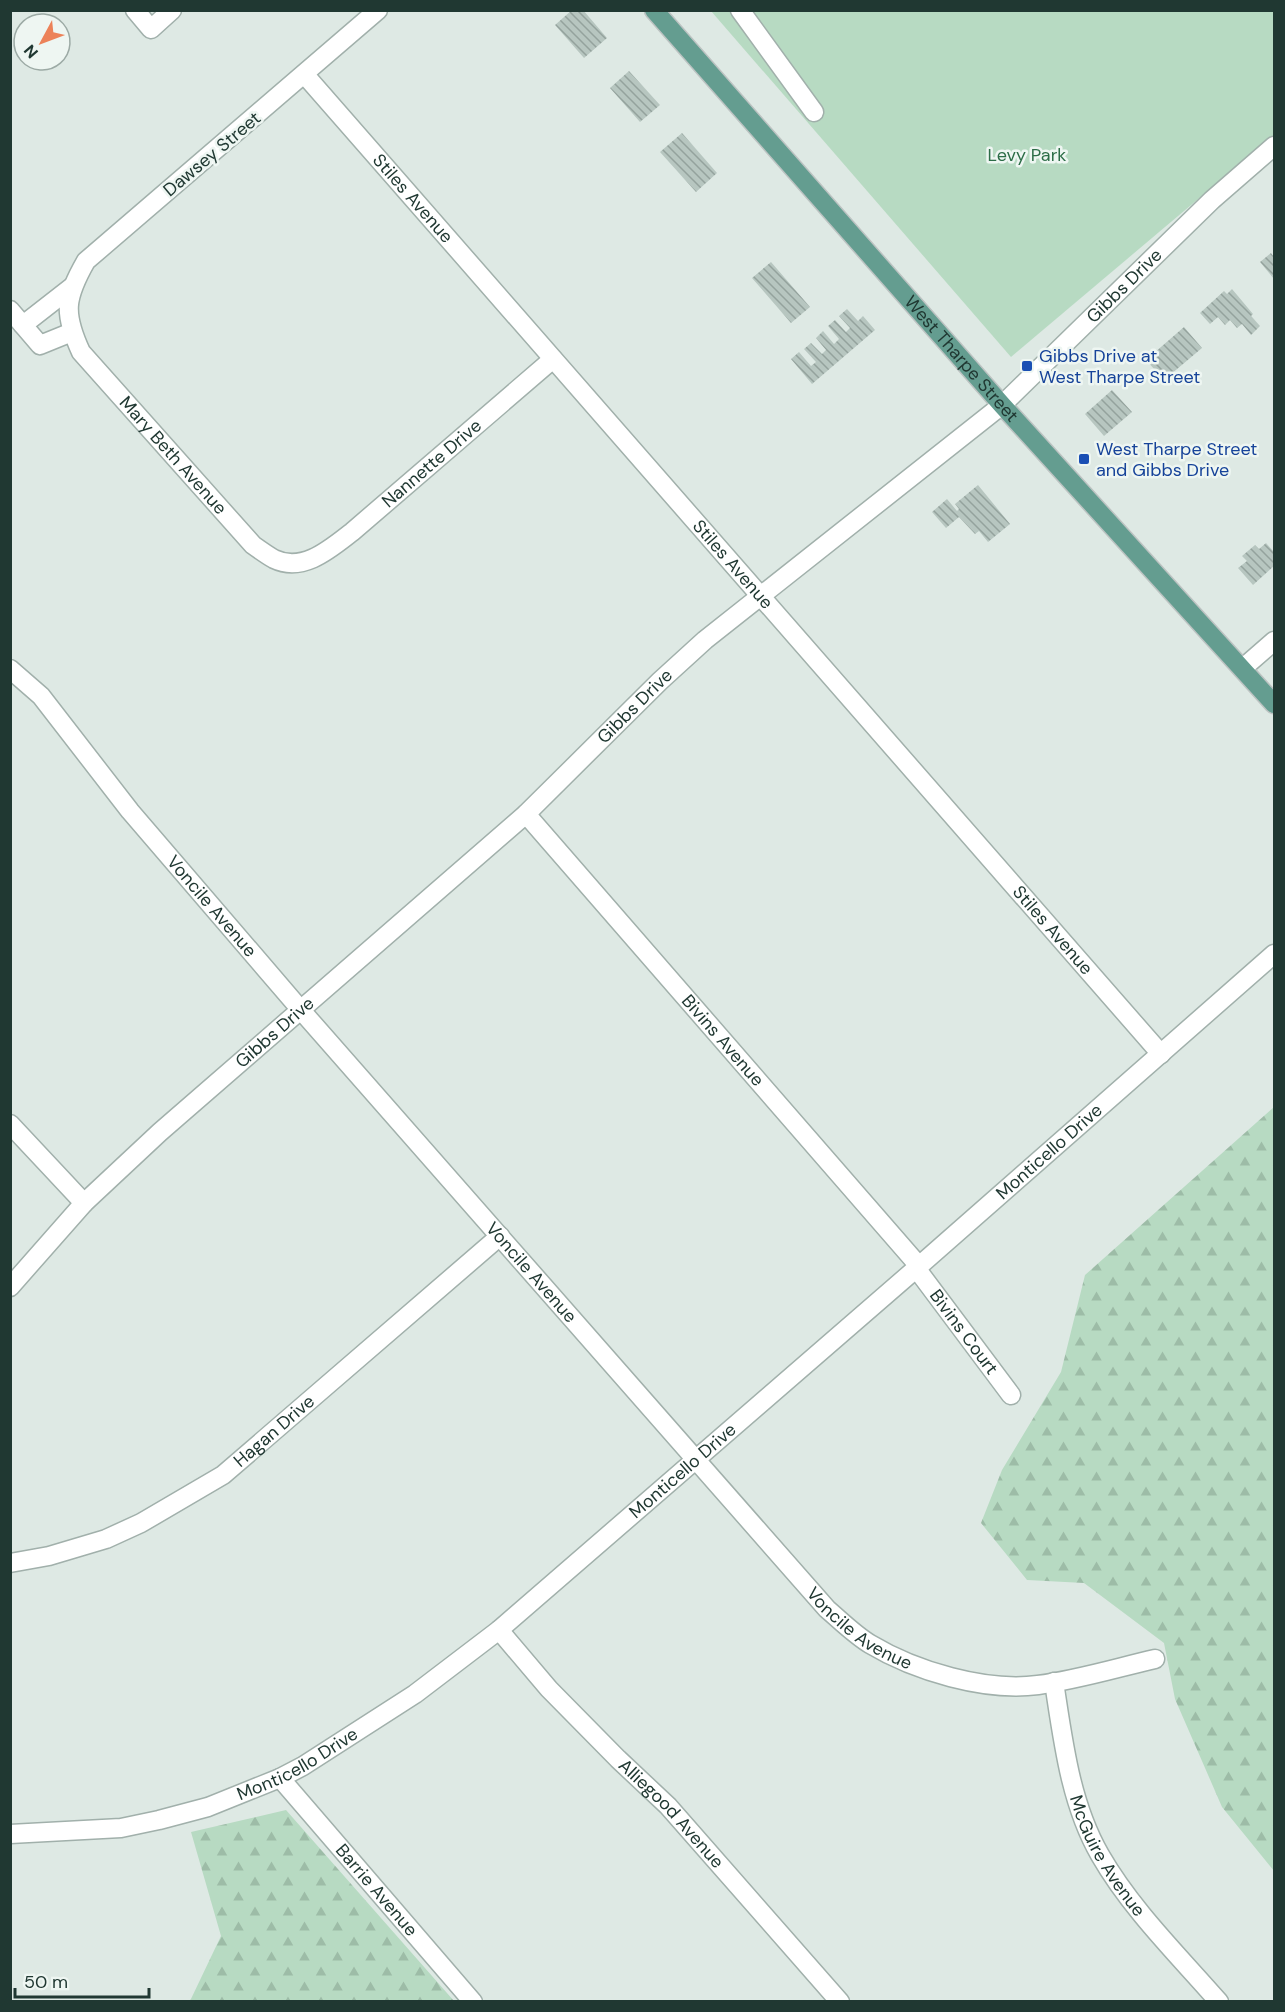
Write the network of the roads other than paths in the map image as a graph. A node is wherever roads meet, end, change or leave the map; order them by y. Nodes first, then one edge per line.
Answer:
1 (135, 10) edge
2 (172, 10) edge
3 (378, 10) edge
4 (654, 10) edge
5 (740, 10) edge
6 (304, 75) junction
7 (814, 112) dead end
8 (1274, 149) edge
9 (73, 286) junction
10 (69, 311) joint
11 (15, 319) edge
12 (72, 332) junction
13 (553, 359) junction
14 (1002, 405) junction
15 (309, 561) joint
16 (761, 597) junction
17 (1275, 641) edge
18 (1243, 668) junction
19 (10, 669) edge
20 (1275, 704) edge
21 (526, 814) junction
22 (1275, 954) edge
23 (300, 1009) junction
24 (1161, 1054) junction
25 (10, 1124) edge
26 (84, 1203) junction
27 (500, 1236) junction
28 (917, 1267) junction
29 (10, 1287) edge
30 (1011, 1395) dead end
31 (697, 1460) junction
32 (10, 1563) edge
33 (499, 1630) junction
34 (1155, 1659) dead end
35 (1054, 1682) junction
36 (280, 1778) junction
37 (10, 1834) edge
38 (473, 2001) edge
39 (840, 2001) edge
40 (1219, 2001) edge

1 - 2 street
3 - 6 street, Dawsey Street
4 - 14 main road, West Tharpe Street
5 - 7 street
6 - 9 street, Dawsey Street
6 - 13 street, Stiles Avenue
8 - 14 street, Gibbs Drive
9 - 10 street, Dawsey Street
9 - 11 street
10 - 12 street, Mary Beth Avenue
11 - 12 street
12 - 15 street, Mary Beth Avenue
13 - 15 street, Nannette Drive
13 - 16 street, Stiles Avenue
14 - 16 street, Gibbs Drive
14 - 18 main road, West Tharpe Street
16 - 21 street, Gibbs Drive
16 - 24 street, Stiles Avenue
17 - 18 street
18 - 20 main road, West Tharpe Street
19 - 23 street, Voncile Avenue
21 - 23 street, Gibbs Drive
21 - 28 street, Bivins Avenue
22 - 24 street, Monticello Drive
23 - 26 street, Gibbs Drive
23 - 27 street, Voncile Avenue
24 - 28 street, Monticello Drive
25 - 26 street
26 - 29 street, Gibbs Drive
27 - 31 street, Voncile Avenue
27 - 32 street, Hagan Drive
28 - 30 street, Bivins Court
28 - 31 street, Monticello Drive
31 - 33 street, Monticello Drive
31 - 35 street, Voncile Avenue
33 - 36 street, Monticello Drive
33 - 39 street, Alliegood Avenue
34 - 35 street, Voncile Avenue
35 - 40 street, McGuire Avenue
36 - 37 street, Monticello Drive
36 - 38 street, Barrie Avenue

